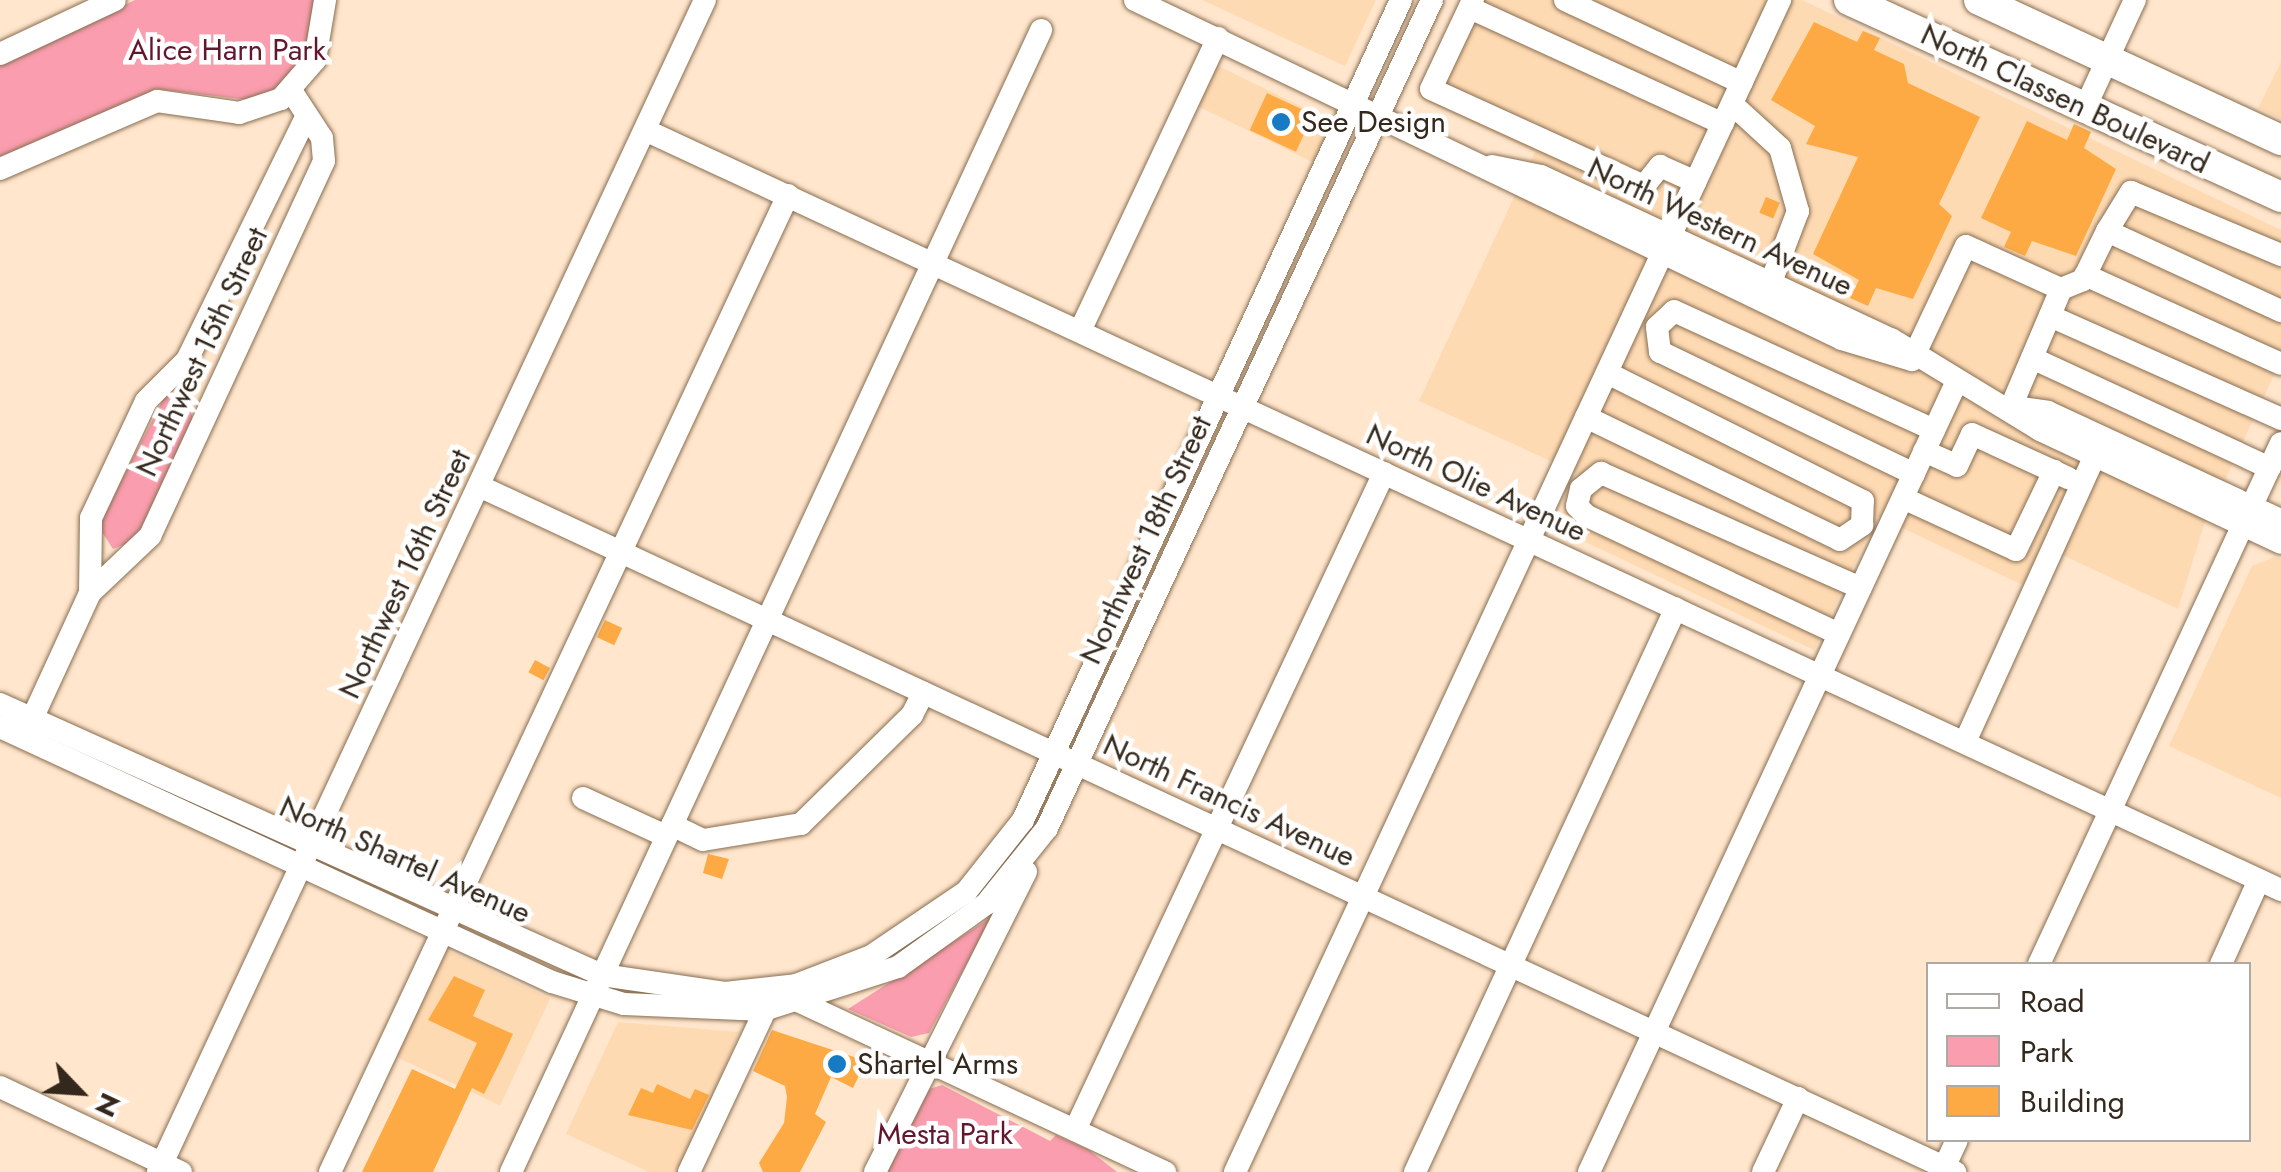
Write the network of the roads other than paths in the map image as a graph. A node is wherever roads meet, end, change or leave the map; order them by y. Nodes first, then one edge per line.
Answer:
1 (115, 0) edge
2 (325, 0) edge
3 (704, 0) edge
4 (1136, 0) edge
5 (1401, 0) edge
6 (1432, 0) edge
7 (1564, 0) edge
8 (1780, 0) edge
9 (1849, 0) edge
10 (1979, 0) edge
11 (2135, 0) edge
12 (1471, 4) edge
13 (1041, 30) dead end
14 (1218, 38) junction
15 (0, 54) edge
16 (2107, 60) junction
17 (292, 92) junction
18 (1355, 102) junction
19 (1732, 104) junction
20 (2085, 108) junction
21 (1378, 114) junction
22 (304, 121) junction
23 (645, 130) junction
24 (2281, 140) edge
25 (0, 169) edge
26 (1696, 182) junction
27 (788, 195) junction
28 (2281, 197) edge
29 (2107, 231) junction
30 (1666, 246) junction
31 (2281, 256) edge
32 (934, 263) junction
33 (2085, 275) junction
34 (2061, 289) junction
35 (1767, 293) junction
36 (2281, 311) edge
37 (2050, 316) junction
38 (1080, 331) junction
39 (2032, 358) junction
40 (1912, 360) junction
41 (2281, 364) edge
42 (1607, 373) junction
43 (172, 378) junction
44 (1957, 381) junction
45 (214, 398) junction
46 (1231, 402) junction
47 (2011, 407) junction
48 (1586, 417) junction
49 (2281, 419) edge
50 (1929, 441) junction
51 (2281, 443) edge
52 (2095, 456) junction
53 (2270, 468) junction
54 (2054, 472) junction
55 (1384, 473) junction
56 (1914, 474) junction
57 (2083, 485) junction
58 (478, 486) junction
59 (1903, 498) junction
60 (2247, 516) junction
61 (2281, 520) edge
62 (1529, 541) junction
63 (2281, 543) edge
64 (620, 552) junction
65 (1861, 588) junction
66 (90, 594) junction
67 (1676, 608) junction
68 (767, 621) junction
69 (1840, 634) junction
70 (1820, 675) junction
71 (923, 693) junction
72 (0, 704) edge
73 (0, 727) edge
74 (27, 728) junction
75 (1965, 742) junction
76 (1066, 759) junction
77 (583, 798) dead end
78 (2110, 810) junction
79 (1047, 828) junction
80 (1217, 829) junction
81 (669, 831) junction
82 (306, 857) junction
83 (2259, 880) junction
84 (2281, 890) edge
85 (1364, 896) junction
86 (447, 922) junction
87 (2039, 962) edge
88 (2222, 962) edge
89 (1511, 964) junction
90 (597, 985) junction
91 (770, 1000) junction
92 (804, 1004) junction
93 (1654, 1032) junction
94 (930, 1062) junction
95 (0, 1087) edge
96 (1798, 1098) junction
97 (1075, 1130) junction
98 (1956, 1142) edge
99 (167, 1169) edge
100 (1947, 1170) edge
101 (330, 1172) edge
102 (511, 1172) edge
103 (689, 1172) edge
104 (876, 1172) edge
105 (1166, 1172) edge
106 (1236, 1172) edge
107 (1415, 1172) edge
108 (1589, 1172) edge
109 (1764, 1172) edge

1 - 15 street
2 - 17 street
3 - 23 street, Northwest 16th Street
4 - 14 street, North Western Avenue
5 - 18 street, Northwest 18th Street
6 - 21 street, Northwest 18th Street
7 - 19 street
8 - 19 street
9 - 20 main road, North Classen Boulevard
10 - 16 main road, North Classen Boulevard
11 - 16 street
12 - 19 street
12 - 26 street
13 - 32 street
14 - 18 street, North Western Avenue
14 - 38 street
16 - 20 street
16 - 24 main road, North Classen Boulevard
17 - 22 street, Northwest 15th Street
17 - 25 street
18 - 21 street, North Western Avenue
18 - 46 street, Northwest 18th Street
19 - 26 street
19 - 35 street
20 - 28 main road, North Classen Boulevard
21 - 30 street, North Western Avenue
21 - 46 street, Northwest 18th Street
22 - 43 street, Northwest 15th Street
22 - 45 street, Northwest 15th Street
23 - 27 street, North Olie Avenue
23 - 58 street, Northwest 16th Street
26 - 30 street
27 - 32 street, North Olie Avenue
27 - 64 street
29 - 31 street
29 - 33 street
29 - 36 street
30 - 35 street, North Western Avenue
30 - 42 street
32 - 38 street, North Olie Avenue
32 - 68 street
33 - 34 street
33 - 41 street
34 - 37 street
34 - 40 street
35 - 40 street, North Western Avenue
37 - 39 street
37 - 49 street
38 - 46 street, North Olie Avenue
39 - 47 street
39 - 53 street
40 - 44 street, North Western Avenue
42 - 48 street
42 - 48 street
43 - 45 street
43 - 66 street, Northwest 15th Street
44 - 47 street, North Western Avenue
44 - 50 street
45 - 66 street, Northwest 15th Street
46 - 55 street, North Olie Avenue
46 - 76 street, Northwest 18th Street
47 - 52 street, North Western Avenue
47 - 60 street, North Western Avenue
48 - 62 street
50 - 54 street
50 - 56 street
50 - 56 street
51 - 53 street
52 - 57 street
52 - 60 street, North Western Avenue
53 - 60 street
54 - 57 street
54 - 59 street
55 - 62 street, North Olie Avenue
55 - 80 street
56 - 59 street
57 - 75 street
58 - 64 street, North Francis Avenue
58 - 82 street, Northwest 16th Street
59 - 65 street
60 - 61 street, North Western Avenue
60 - 63 street, North Western Avenue
60 - 78 street
62 - 67 street, North Olie Avenue
62 - 85 street
64 - 68 street, North Francis Avenue
64 - 86 street
65 - 69 street
65 - 69 street
66 - 74 street, Northwest 15th Street
67 - 70 street, North Olie Avenue
67 - 89 street
68 - 71 street, North Francis Avenue
68 - 81 street
69 - 70 street
70 - 75 street, North Olie Avenue
70 - 93 street
71 - 76 street, North Francis Avenue
71 - 81 street
72 - 74 street, North Shartel Avenue
73 - 74 street, North Shartel Avenue
74 - 82 street, North Shartel Avenue
75 - 78 street, North Olie Avenue
76 - 79 street, Northwest 18th Street
76 - 80 street, North Francis Avenue
76 - 91 street, Northwest 18th Street
77 - 81 street
78 - 83 street, North Olie Avenue
78 - 87 street
79 - 92 street, Northwest 18th Street
79 - 94 street
80 - 85 street, North Francis Avenue
80 - 97 street
81 - 90 street
82 - 86 street, North Shartel Avenue
82 - 99 street, Northwest 16th Street
83 - 84 street, North Olie Avenue
83 - 88 street
85 - 89 street, North Francis Avenue
85 - 106 street
86 - 90 street, North Shartel Avenue
86 - 101 street
89 - 93 street, North Francis Avenue
89 - 107 street
90 - 91 street, North Shartel Avenue
90 - 102 street
91 - 92 street, North Shartel Avenue
91 - 103 street
92 - 94 street, North Shartel Avenue
93 - 96 street, North Francis Avenue
93 - 108 street
94 - 97 street, North Shartel Avenue
94 - 104 street
95 - 99 street
96 - 100 street, North Francis Avenue
96 - 109 street
97 - 105 street, North Shartel Avenue
98 - 100 street

